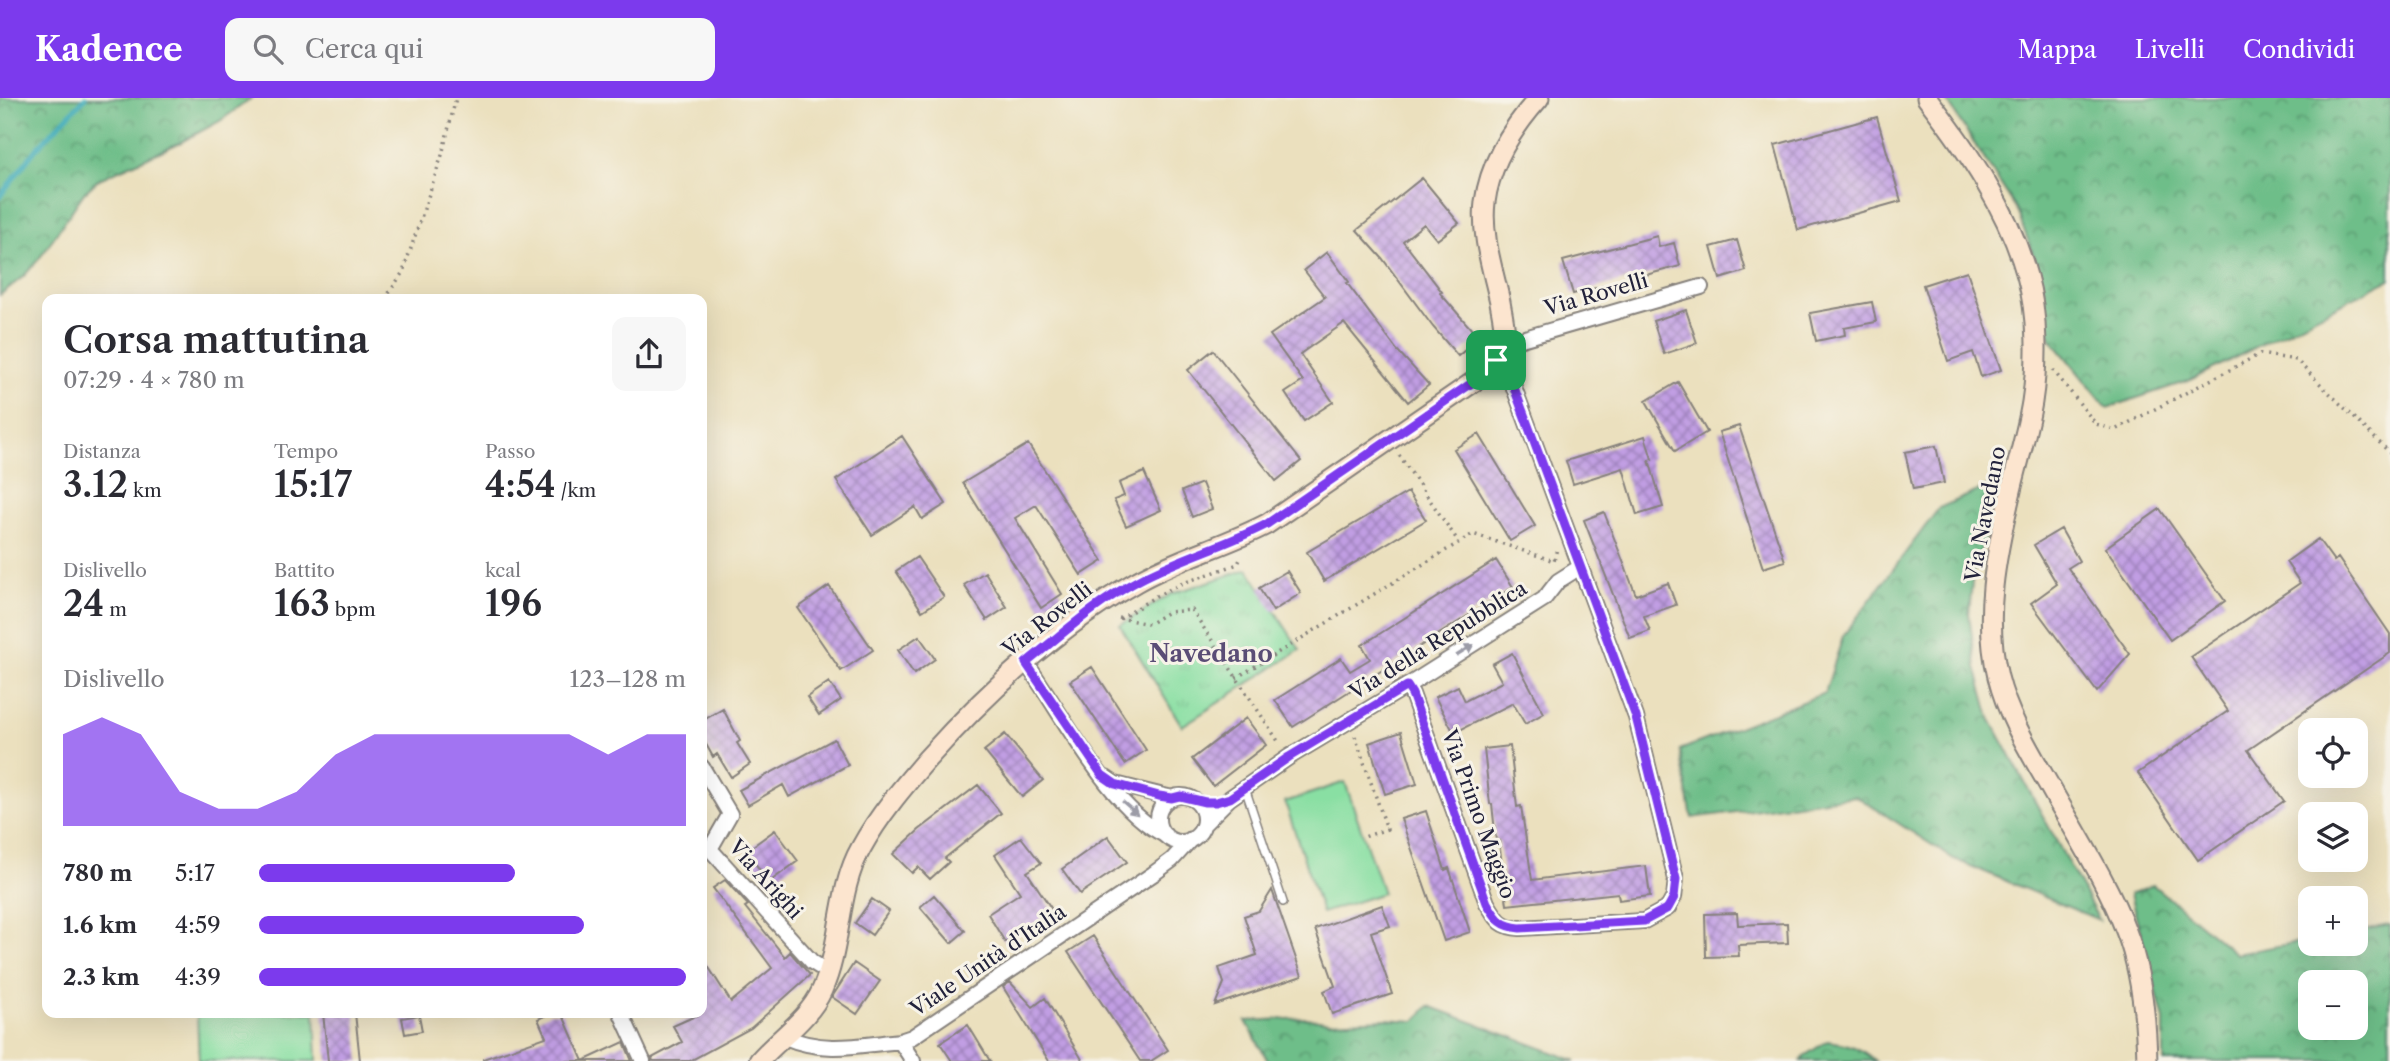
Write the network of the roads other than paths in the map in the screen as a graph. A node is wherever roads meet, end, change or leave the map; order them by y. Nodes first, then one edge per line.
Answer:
1 (1539, 98) edge
2 (1927, 98) edge
3 (1701, 288) dead end
4 (1500, 352) junction
5 (1580, 567) junction
6 (1026, 663) junction
7 (1407, 686) junction
8 (707, 775) edge
9 (1102, 775) junction
10 (1245, 788) junction
11 (1172, 798) junction
12 (1230, 798) junction
13 (1195, 801) junction
14 (1203, 825) junction
15 (1165, 835) junction
16 (1191, 839) junction
17 (1283, 902) dead end
18 (828, 972) junction
19 (623, 1018) edge
20 (785, 1037) junction
21 (900, 1041) junction
22 (643, 1061) edge
23 (759, 1061) edge
24 (913, 1061) edge
25 (2147, 1061) edge

1 - 4 street
2 - 25 street, Via Navedano
3 - 4 street, Via Rovelli
4 - 5 street
4 - 6 street, Via Rovelli
7 -> 5 street, Via della Repubblica
5 - 7 street, Via Primo Maggio
6 - 9 street
6 - 18 street, Via Rovelli
7 - 10 street, Via della Repubblica
8 - 18 street, Via Arighi
9 - 11 street
9 -> 15 street
10 - 12 street, Via della Repubblica
10 - 17 lane
11 - 13 street
11 - 15 street
12 - 13 street
12 - 14 street, Via della Repubblica
13 - 14 street
14 - 16 street
15 - 16 street
16 - 21 street, Viale Unità d'Italia
18 - 20 street, Via Rovelli
19 - 22 street
20 - 21 street, Viale Unità d'Italia
20 - 23 street, Via Rovelli
21 - 24 street

